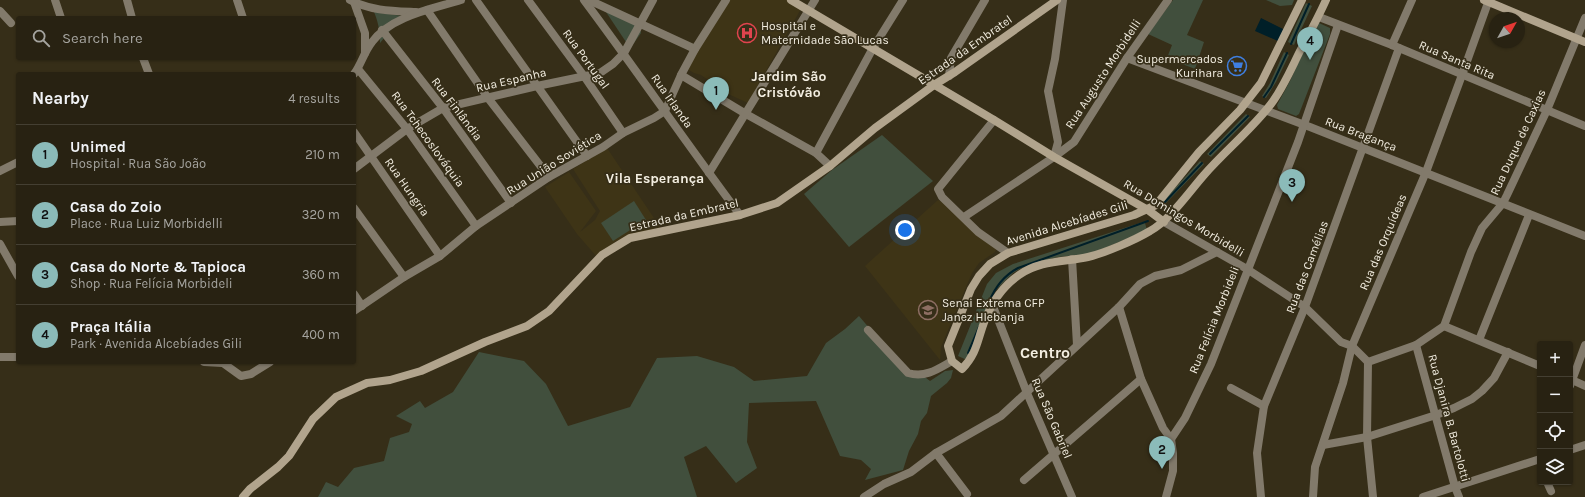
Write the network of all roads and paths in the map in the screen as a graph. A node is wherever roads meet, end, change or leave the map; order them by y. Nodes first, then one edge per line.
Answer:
1 (55, 0) edge
2 (127, 0) edge
3 (237, 0) edge
4 (461, 0) edge
5 (476, 0) edge
6 (528, 0) edge
7 (584, 0) edge
8 (589, 0) edge
9 (653, 0) edge
10 (726, 0) edge
11 (790, 0) edge
12 (815, 0) edge
13 (903, 0) edge
14 (985, 0) edge
15 (1057, 0) edge
16 (1063, 0) edge
17 (1168, 0) edge
18 (1302, 0) edge
19 (1326, 0) edge
20 (1412, 0) edge
21 (352, 1) edge
22 (1487, 1) edge
23 (427, 10) junction
24 (0, 11) edge
25 (417, 12) junction
26 (808, 12) junction
27 (60, 16) edge
28 (131, 16) edge
29 (242, 16) edge
30 (1319, 16) junction
31 (1585, 18) edge
32 (639, 22) junction
33 (11, 23) dead end
34 (1338, 25) junction
35 (382, 30) junction
36 (1577, 38) junction
37 (1585, 42) edge
38 (1396, 46) junction
39 (873, 48) junction
40 (695, 49) junction
41 (365, 53) junction
42 (624, 53) junction
43 (1127, 58) junction
44 (144, 60) edge
45 (148, 72) edge
46 (356, 72) edge
47 (681, 75) junction
48 (1462, 75) junction
49 (584, 76) junction
50 (949, 76) junction
51 (934, 85) junction
52 (537, 86) junction
53 (488, 98) junction
54 (1246, 103) junction
55 (443, 108) junction
56 (1265, 110) junction
57 (1547, 110) junction
58 (665, 111) junction
59 (746, 114) junction
60 (994, 120) junction
61 (1303, 125) junction
62 (1585, 126) edge
63 (407, 128) junction
64 (623, 133) junction
65 (356, 135) edge
66 (1364, 149) junction
67 (816, 153) junction
68 (370, 155) junction
69 (587, 156) junction
70 (1054, 157) junction
71 (16, 163) edge
72 (830, 166) junction
73 (356, 167) edge
74 (0, 171) edge
75 (1426, 172) junction
76 (708, 173) junction
77 (549, 177) junction
78 (511, 203) junction
79 (1503, 203) junction
80 (1148, 210) junction
81 (356, 211) edge
82 (740, 215) junction
83 (1530, 215) junction
84 (964, 217) junction
85 (16, 221) edge
86 (0, 222) edge
87 (1164, 222) junction
88 (476, 226) junction
89 (1585, 236) edge
90 (0, 244) edge
91 (1217, 252) junction
92 (1008, 253) junction
93 (440, 256) junction
94 (1072, 259) junction
95 (1248, 269) junction
96 (16, 272) edge
97 (404, 277) junction
98 (356, 297) edge
99 (992, 304) junction
100 (362, 306) junction
101 (1305, 307) junction
102 (1119, 308) junction
103 (356, 310) edge
104 (1444, 326) junction
105 (868, 330) dead end
106 (1479, 340) junction
107 (1416, 345) junction
108 (1585, 345) edge
109 (1077, 346) junction
110 (1352, 346) junction
111 (1508, 352) junction
112 (0, 357) edge
113 (16, 357) edge
114 (952, 361) junction
115 (1368, 362) junction
116 (226, 364) edge
117 (267, 364) edge
118 (1537, 365) edge
119 (1573, 377) edge
120 (1141, 379) junction
121 (1573, 383) edge
122 (1585, 386) edge
123 (1231, 388) dead end
124 (1027, 393) junction
125 (1264, 406) junction
126 (1436, 416) junction
127 (1367, 437) junction
128 (1171, 439) junction
129 (1323, 445) junction
130 (1585, 445) edge
131 (1573, 449) edge
132 (936, 453) junction
133 (1054, 455) junction
134 (1537, 461) edge
135 (1024, 480) dead end
136 (1548, 485) edge
137 (1455, 487) junction
138 (1551, 491) dead end
139 (967, 494) dead end
140 (243, 497) edge
141 (864, 497) edge
142 (1072, 497) edge
143 (1166, 497) edge
144 (1261, 497) edge
145 (1313, 497) edge
146 (1373, 497) edge
147 (1423, 497) edge
148 (1459, 497) edge

1 - 27 street
2 - 28 street
3 - 29 street
4 - 23 street
5 - 52 street
6 - 49 street, Rua Portugal
7 - 42 street, Rua Irlanda
8 - 32 street
9 - 32 street, Rua Espanha
10 - 40 street
11 - 26 street, Rua Domingos Morbidelli
12 - 26 street
13 - 39 street
14 - 50 street
15 - 50 street, Estrada da Embratel
16 - 70 street
17 - 43 street, Rua Augusto Morbidelli
18 - 54 street, Avenida Alcebíades Gili
19 - 30 street
20 - 38 street, Rua das Camélias
21 - 25 street
21 - 41 street
22 - 36 street
22 - 48 street, Rua das Orquídeas
23 - 25 street
23 - 53 street
24 - 33 street
25 - 35 street
26 - 39 street, Rua Domingos Morbidelli
26 - 59 street
30 - 34 street, Rua Santa Rita
30 - 56 street
31 - 36 street, Rua Duque de Caxias
32 - 40 street
32 - 42 street, Rua Espanha
34 - 38 street, Rua Santa Rita
34 - 61 street, Rua Felícia Morbideli
35 - 41 street
35 - 55 street, Rua Finlândia
36 - 37 street
36 - 57 street, Rua Duque de Caxias
38 - 48 street, Rua Santa Rita
38 - 66 street, Rua das Camélias
39 - 51 street, Rua Domingos Morbidelli
39 - 67 street
40 - 47 street
41 - 46 street
42 - 49 street, Rua Espanha
42 - 58 street, Rua Irlanda
43 - 54 street, Rua Bragança
43 - 70 street, Rua Augusto Morbidelli
44 - 45 street
46 - 63 street, Rua Tchecoslováquia
47 - 58 street
47 - 59 street
48 - 57 street, Rua Santa Rita
48 - 75 street, Rua das Orquídeas
49 - 52 street, Rua Espanha
49 - 64 street, Rua Portugal
50 - 51 street, Estrada da Embratel
51 - 60 street, Rua Domingos Morbidelli
51 - 72 street, Estrada da Embratel
52 - 53 street, Rua Espanha
52 - 69 street
53 - 55 street, Rua Espanha
53 - 77 street
54 - 56 street, Rua Bragança
54 - 80 street, Avenida Alcebíades Gili
55 - 63 street, Rua Espanha
55 - 78 street, Rua Finlândia
56 - 61 street, Rua Bragança
56 - 87 street
57 - 62 street, Rua Santa Rita
57 - 79 street, Rua Duque de Caxias
58 - 64 street, Rua União Soviética
58 - 76 street, Rua Irlanda
59 - 67 street
59 - 76 street
60 - 70 street, Rua Domingos Morbidelli
60 - 84 street
61 - 66 street, Rua Bragança
61 - 95 street, Rua Felícia Morbideli
63 - 68 street, Rua Espanha
63 - 88 street, Rua Tchecoslováquia
64 - 69 street, Rua União Soviética
65 - 68 street, Rua Hungria
66 - 75 street, Rua Bragança
66 - 101 street, Rua das Camélias
67 - 72 street
68 - 73 street, Rua Espanha
68 - 93 street, Rua Hungria
69 - 77 street, Rua União Soviética
70 - 80 street, Rua Domingos Morbidelli
70 - 84 street, Rua Augusto Morbidelli
71 - 74 street
72 - 82 street, Estrada da Embratel
75 - 79 street, Rua Bragança
75 - 110 street, Rua das Orquídeas
76 - 82 street, Rua Irlanda
77 - 78 street, Rua União Soviética
78 - 88 street, Rua União Soviética
79 - 83 street, Rua Bragança
79 - 104 street, Rua Duque de Caxias
80 - 87 street, Rua Domingos Morbidelli
80 - 92 street, Avenida Alcebíades Gili
81 - 97 street
82 - 140 street, Estrada da Embratel
83 - 89 street, Rua Bragança
83 - 106 street
84 - 92 street
85 - 86 street
87 - 91 street, Rua Domingos Morbidelli
87 - 94 street
88 - 93 street, Rua União Soviética
90 - 96 street
91 - 95 street, Rua Domingos Morbidelli
91 - 102 street
92 - 114 street, Avenida Alcebíades Gili
93 - 97 street, Rua União Soviética
94 - 99 street
94 - 109 street
95 - 101 street, Rua Domingos Morbidelli
95 - 128 street, Rua Felícia Morbideli
97 - 100 street, Rua União Soviética
98 - 100 street
99 - 114 street
99 - 124 street, Rua São Gabriel
100 - 103 street, Rua União Soviética
101 - 110 street, Rua Domingos Morbidelli
101 - 125 street, Rua das Camélias
102 - 109 street
102 - 120 street
104 - 106 street
104 - 107 street
105 - 114 street
106 - 111 street
107 - 115 street
107 - 126 street, Rua Djanira B. Bartolotti
108 - 119 street
109 - 124 street
110 - 115 street, Rua Domingos Morbidelli
110 - 129 street, Rua das Orquídeas
111 - 118 street
111 - 126 street
112 - 113 street
115 - 127 street
116 - 117 street
120 - 128 street
120 - 133 street
121 - 122 street
123 - 125 street
124 - 132 street
124 - 133 street, Rua São Gabriel
125 - 144 street, Rua das Camélias
126 - 127 street
126 - 137 street, Rua Djanira B. Bartolotti
127 - 129 street
127 - 146 street
128 - 143 street
129 - 145 street, Rua das Orquídeas
130 - 131 street
132 - 139 street
132 - 141 street
133 - 135 street
133 - 142 street, Rua São Gabriel
134 - 137 street
136 - 138 street
137 - 147 street
137 - 148 street, Rua Djanira B. Bartolotti

